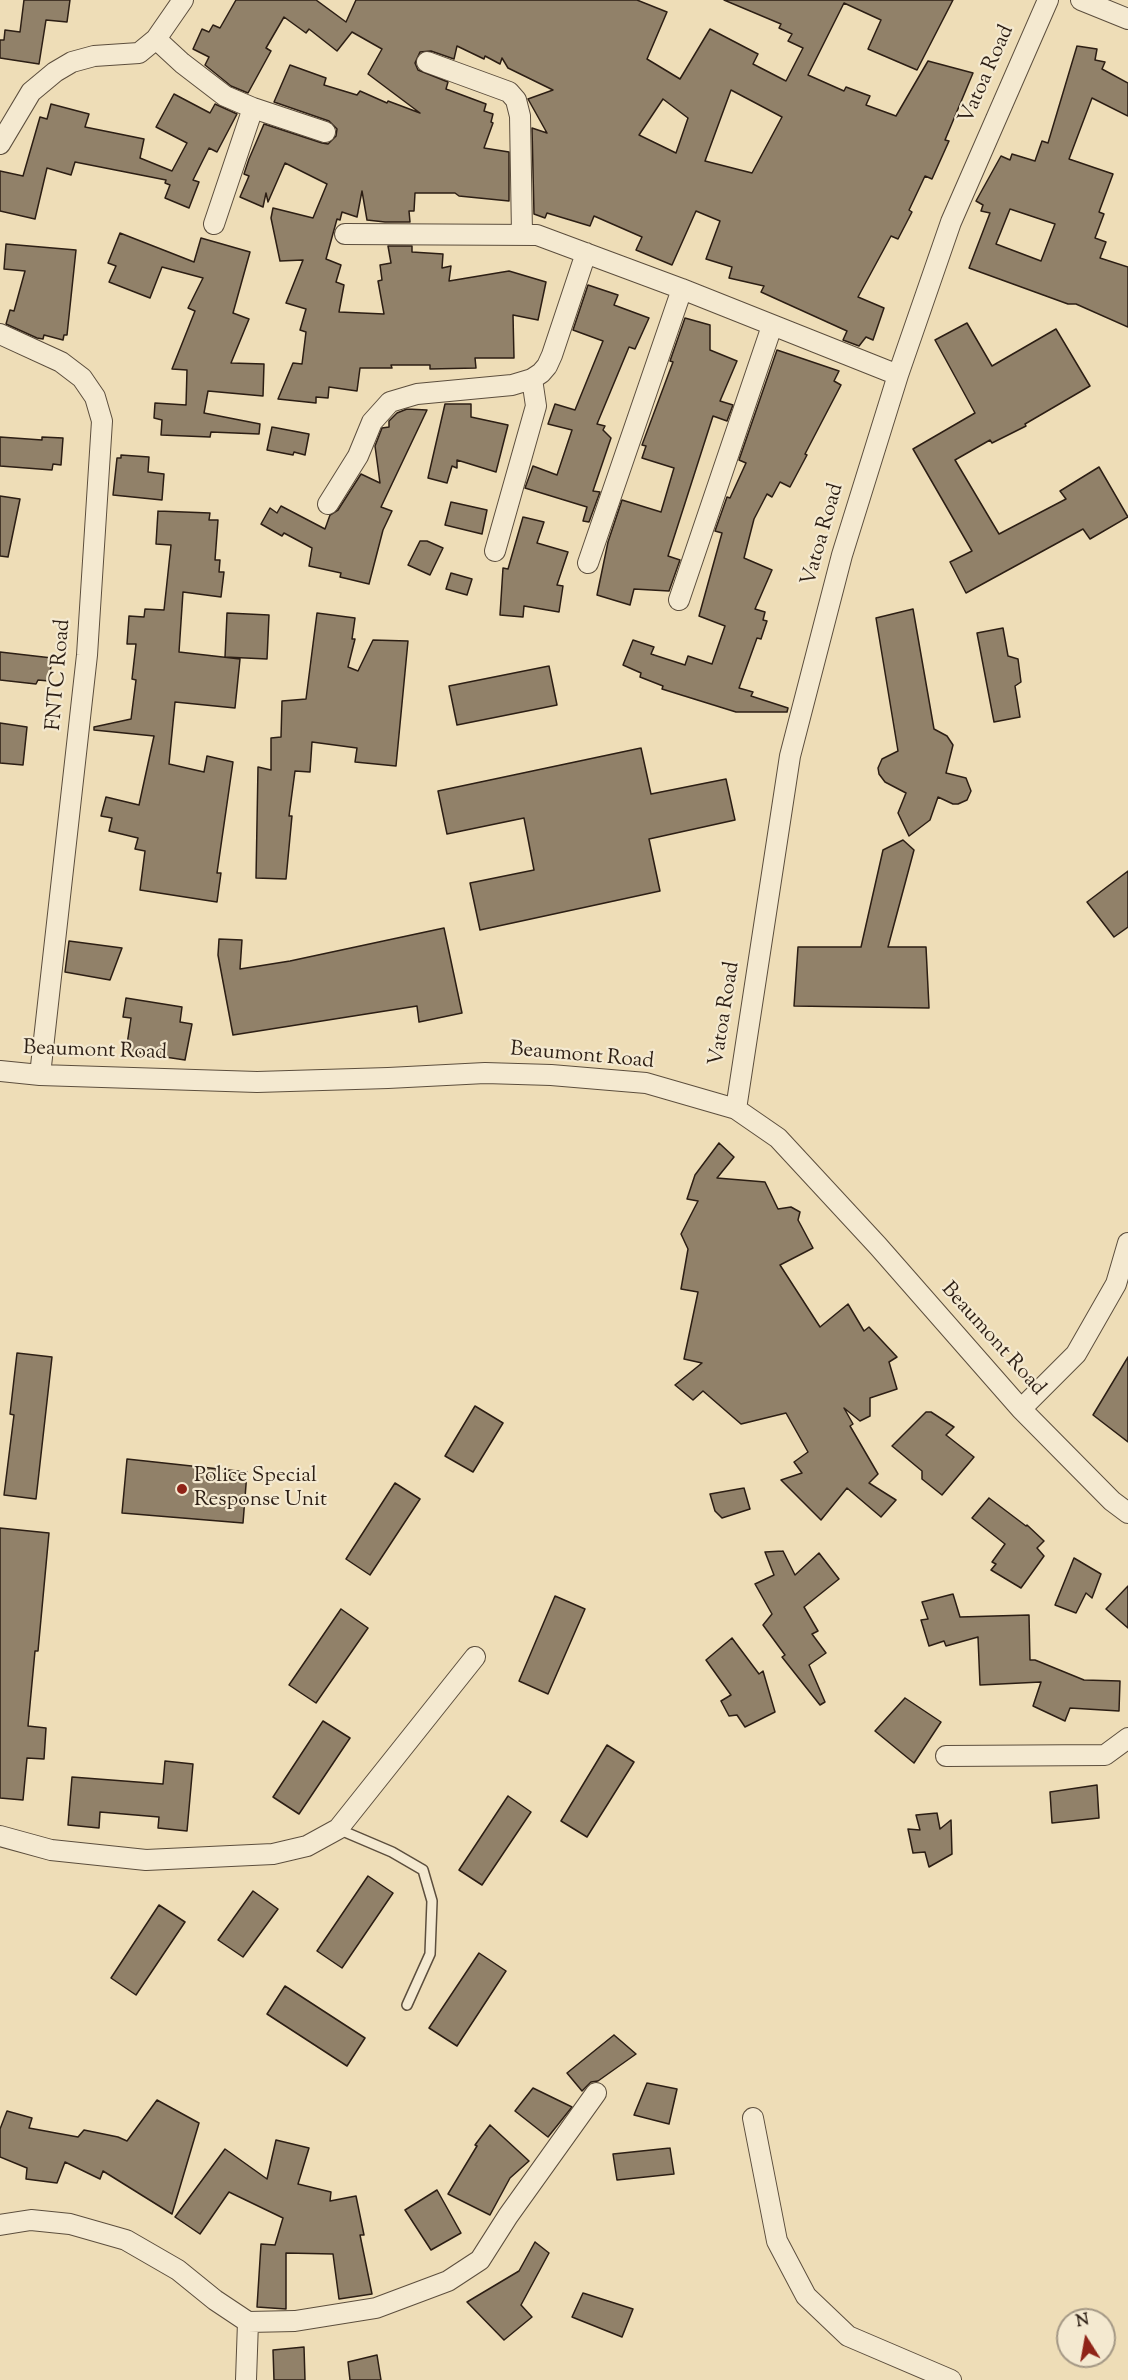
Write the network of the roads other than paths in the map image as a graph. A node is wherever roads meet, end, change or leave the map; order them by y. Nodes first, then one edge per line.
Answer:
1 (183, 0) edge
2 (1048, 0) edge
3 (1081, 0) edge
4 (1128, 19) edge
5 (156, 39) junction
6 (427, 62) dead end
7 (253, 108) junction
8 (325, 132) dead end
9 (0, 144) edge
10 (214, 224) dead end
11 (345, 234) dead end
12 (522, 234) junction
13 (586, 253) junction
14 (682, 290) junction
15 (772, 326) junction
16 (0, 334) edge
17 (898, 375) junction
18 (532, 380) junction
19 (328, 504) dead end
20 (495, 552) dead end
21 (588, 563) dead end
22 (679, 600) dead end
23 (0, 1071) edge
24 (40, 1075) junction
25 (736, 1109) junction
26 (1128, 1243) edge
27 (1021, 1410) junction
28 (1128, 1514) edge
29 (475, 1657) dead end
30 (1128, 1738) edge
31 (946, 1756) dead end
32 (338, 1829) junction
33 (0, 1836) edge
34 (407, 2005) dead end
35 (596, 2093) dead end
36 (753, 2118) dead end
37 (0, 2225) edge
38 (248, 2322) junction
39 (246, 2380) edge
40 (951, 2380) edge

1 - 5 street
2 - 17 street, Vatoa Road
3 - 4 street
5 - 7 street
5 - 9 street
6 - 12 street
7 - 8 street
7 - 10 street
11 - 12 street
12 - 13 street
13 - 14 street
13 - 18 street
14 - 15 street
14 - 21 street
15 - 17 street
15 - 22 street
16 - 24 street, FNTC Road
17 - 25 street, Vatoa Road
18 - 19 street
18 - 20 street
23 - 24 street, Beaumont Road
24 - 25 street, Beaumont Road
25 - 27 street, Beaumont Road
26 - 27 street
27 - 28 street, Beaumont Road
29 - 32 street
30 - 31 street
32 - 33 street
32 - 34 lane
35 - 38 street
36 - 40 street
37 - 38 street
38 - 39 street

